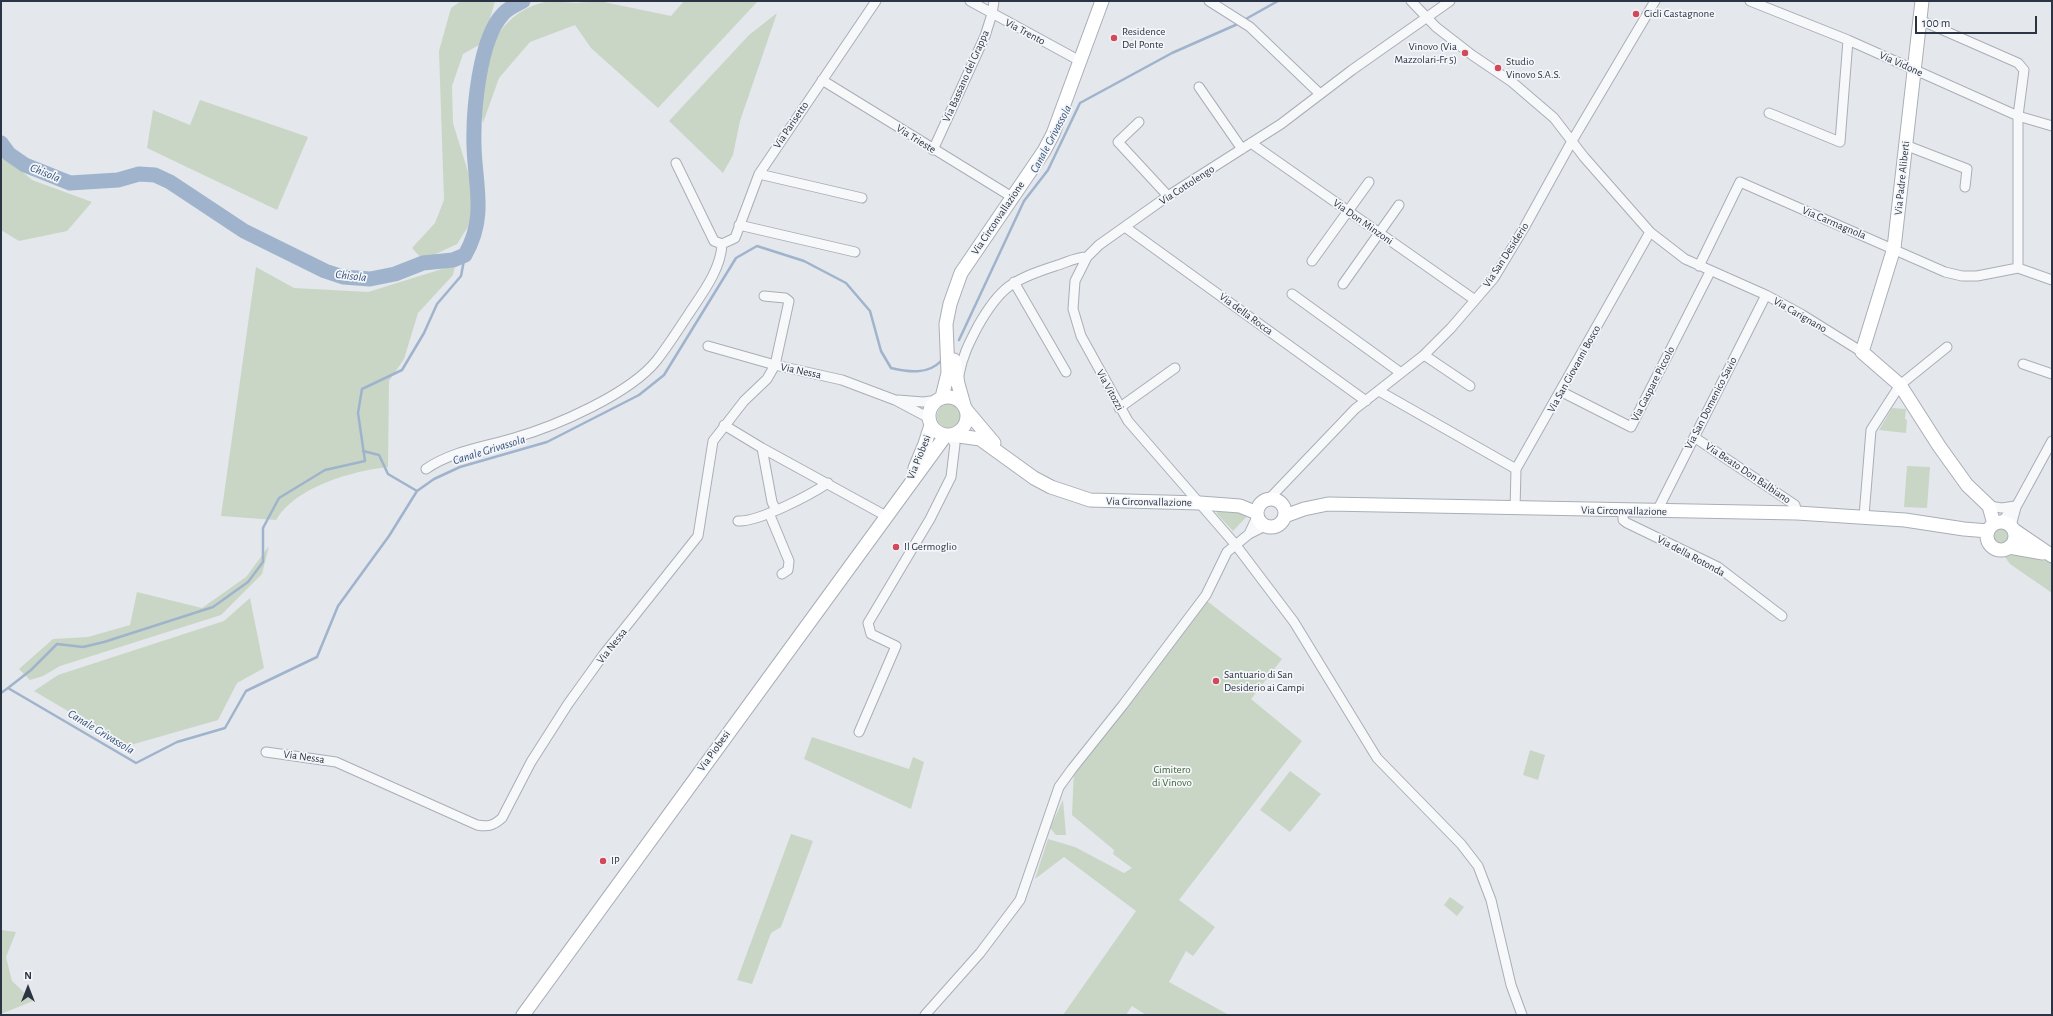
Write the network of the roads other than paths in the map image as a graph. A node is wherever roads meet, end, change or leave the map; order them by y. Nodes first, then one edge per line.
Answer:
1 (876, 1) edge
2 (970, 1) edge
3 (994, 1) edge
4 (1102, 1) edge
5 (1209, 1) edge
6 (1411, 1) edge
7 (1450, 1) edge
8 (1655, 1) edge
9 (1750, 1) edge
10 (1922, 1) edge
11 (992, 14) junction
12 (1427, 17) junction
13 (1920, 20) junction
14 (1848, 40) junction
15 (1080, 61) junction
16 (1913, 70) junction
17 (822, 80) junction
18 (1199, 87) dead end
19 (1320, 94) junction
20 (1769, 113) dead end
21 (2018, 116) junction
22 (1139, 122) dead end
23 (2052, 126) edge
24 (1572, 141) junction
25 (1251, 143) junction
26 (1905, 145) junction
27 (1242, 149) junction
28 (933, 150) junction
29 (676, 163) dead end
30 (759, 174) junction
31 (1369, 182) dead end
32 (1965, 187) dead end
33 (1168, 196) junction
34 (1012, 197) junction
35 (862, 198) dead end
36 (1399, 205) dead end
37 (1348, 211) junction
38 (739, 225) junction
39 (1125, 227) junction
40 (1650, 232) junction
41 (1379, 233) junction
42 (718, 243) junction
43 (1894, 248) junction
44 (855, 252) dead end
45 (1087, 257) junction
46 (1312, 261) dead end
47 (1699, 266) junction
48 (2018, 268) junction
49 (1710, 272) junction
50 (2052, 280) edge
51 (1014, 282) junction
52 (1343, 284) dead end
53 (1292, 294) dead end
54 (1766, 295) junction
55 (764, 296) dead end
56 (1475, 300) junction
57 (950, 304) junction
58 (708, 346) dead end
59 (1947, 347) dead end
60 (1862, 352) junction
61 (1424, 356) junction
62 (2022, 364) dead end
63 (775, 366) junction
64 (1175, 368) dead end
65 (1066, 372) dead end
66 (1402, 373) junction
67 (2052, 374) edge
68 (958, 384) junction
69 (1900, 384) junction
70 (1470, 386) dead end
71 (1379, 391) junction
72 (1562, 392) junction
73 (940, 399) junction
74 (895, 400) junction
75 (1366, 401) junction
76 (966, 408) junction
77 (1119, 408) junction
78 (930, 421) junction
79 (724, 425) junction
80 (949, 435) junction
81 (1694, 437) junction
82 (2052, 441) edge
83 (762, 448) junction
84 (1004, 456) junction
85 (426, 468) dead end
86 (1516, 470) junction
87 (828, 483) junction
88 (906, 488) junction
89 (1200, 503) junction
90 (2017, 505) junction
91 (1989, 506) junction
92 (1270, 508) junction
93 (1515, 509) junction
94 (773, 511) junction
95 (1623, 511) junction
96 (1657, 511) junction
97 (1797, 513) junction
98 (886, 516) junction
99 (1864, 516) junction
100 (738, 521) dead end
101 (2012, 528) junction
102 (1992, 530) junction
103 (1235, 544) junction
104 (2010, 547) junction
105 (2049, 554) edge
106 (782, 574) dead end
107 (1782, 616) dead end
108 (858, 732) dead end
109 (266, 752) dead end
110 (523, 1015) edge
111 (925, 1015) edge
112 (1522, 1015) edge

1 - 17 street, Via Parisetto
2 - 11 street, Via Trento
3 - 11 street, Via Bassano del Grappa
4 - 15 street, Via Circonvallazione
5 - 19 street
6 - 12 street, Via Carignano
7 - 12 street, Via Cottolengo
8 - 24 street, Via San Desiderio
9 - 14 street, Via Vidone
10 - 13 street, Via Padre Aliberti
11 - 15 street, Via Trento
11 - 28 street, Via Bassano del Grappa
12 - 19 street, Via Cottolengo
12 - 24 street, Via Carignano
13 - 16 street, Via Padre Aliberti
13 - 21 street
14 - 16 street, Via Vidone
14 - 20 street
15 - 34 street, Via Circonvallazione
16 - 21 street, Via Vidone
16 - 26 street, Via Padre Aliberti
17 - 28 street, Via Trieste
17 - 30 street, Via Parisetto
18 - 27 street
19 - 25 street, Via Cottolengo
21 - 23 street, Via Vidone
21 - 48 street
22 - 33 street
24 - 40 street, Via Carignano
24 - 56 street, Via San Desiderio
25 - 27 street, Via Cottolengo
25 - 37 street, Via Don Minzoni
26 - 32 street
26 - 43 street, Via Padre Aliberti
27 - 33 street, Via Cottolengo
28 - 34 street, Via Trieste
29 - 42 street
30 - 35 street
30 - 38 street, Via Parisetto
31 - 37 street
33 - 39 street, Via Cottolengo
34 - 57 street, Via Circonvallazione
36 - 41 street
37 - 41 street, Via Don Minzoni
37 - 46 street
38 - 42 street, Via Parisetto
38 - 44 street
39 - 45 street, Via Cottolengo
39 - 75 street, Via della Rocca
40 - 47 street, Via Carignano
40 - 72 street, Via San Giovanni Bosco
41 - 52 street
41 - 56 street, Via Don Minzoni
42 - 85 street
43 - 47 street, Via Carmagnola
43 - 48 street, Via Carmagnola
43 - 60 street, Via Padre Aliberti
45 - 51 street
45 - 77 street, Via Vitozzi
47 - 49 street, Via Carignano
48 - 50 street
49 - 54 street, Via Carignano
49 - 72 street, Via Gaspare Piccolo
51 - 65 street
51 - 68 street
53 - 66 street
54 - 60 street, Via Carignano
54 - 81 street, Via San Domenico Savio
55 - 63 street
56 - 61 street, Via San Desiderio
57 - 68 street, Via Circonvallazione
57 - 73 street, Via Circonvallazione
58 - 63 street
59 - 69 street
60 - 69 street, Via Carignano
61 - 66 street, Via San Desiderio
61 - 70 street
62 - 67 street
63 - 74 street, Via Nessa
63 - 79 street, Via Nessa
64 - 77 street
66 - 71 street, Via San Desiderio
68 - 76 street, Via Circonvallazione
69 - 91 street, Via Carignano
69 - 99 street
71 - 75 street, Via San Desiderio
71 - 86 street
72 - 86 street, Via San Giovanni Bosco
73 - 74 street
73 - 76 street
73 - 78 street
74 - 78 street
75 - 92 street, Via San Desiderio
76 - 80 street
76 - 84 street, Via Circonvallazione
77 - 89 street, Via Vitozzi
78 - 80 street
78 - 88 street, Via Piobesi
79 - 83 street
79 - 109 street, Via Nessa
80 - 84 street, Via Circonvallazione
80 - 88 street, Via Piobesi
80 - 108 street
81 - 96 street, Via San Domenico Savio
81 - 97 street, Via Beato Don Balbiano
82 - 90 street
83 - 87 street
83 - 94 street
84 - 89 street, Via Circonvallazione
86 - 93 street, Via San Giovanni Bosco
87 - 94 street
87 - 98 street
88 - 98 street, Via Piobesi
89 - 92 street, Via Circonvallazione
89 - 103 street, Via Vitozzi
90 - 91 street
90 - 101 street
90 - 102 street
91 - 102 street
92 - 93 street, Via Circonvallazione
92 - 103 street, Via San Desiderio
93 - 95 street, Via Circonvallazione
94 - 100 street
94 - 106 street
95 - 96 street, Via Circonvallazione
95 - 107 street, Via della Rotonda
96 - 97 street, Via Circonvallazione
97 - 99 street, Via Circonvallazione
98 - 110 street, Via Piobesi
99 - 102 street, Via Circonvallazione
101 - 102 street
101 - 104 street
101 - 105 street
102 - 104 street
103 - 111 street
103 - 112 street, Via Vitozzi
104 - 105 street

